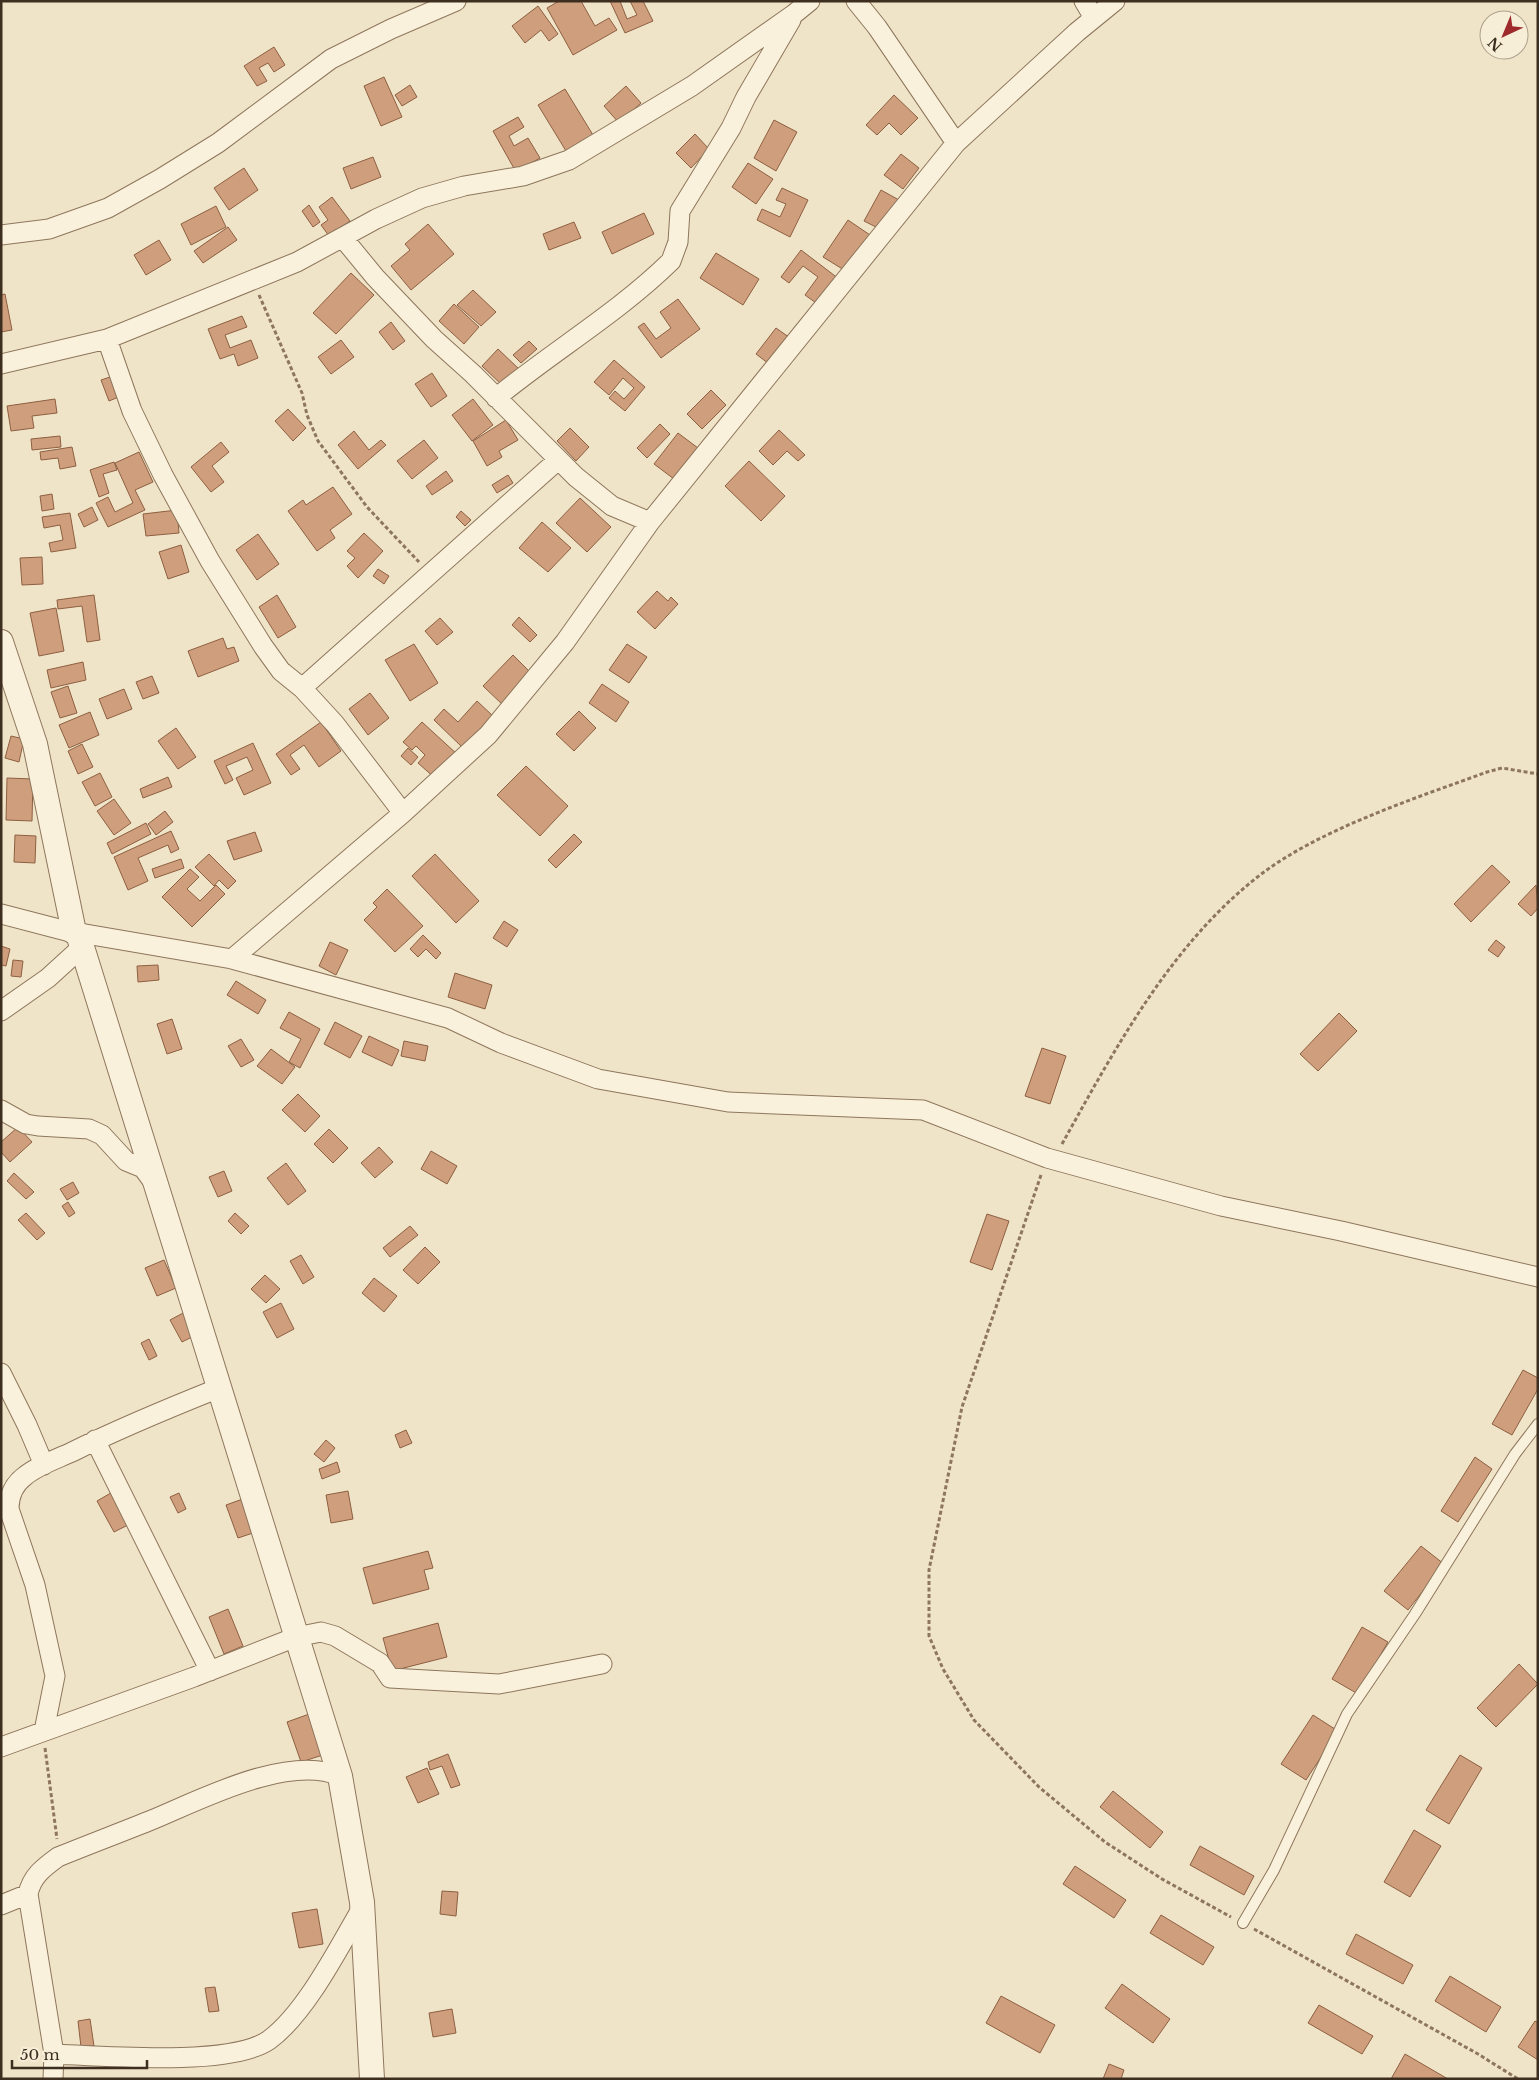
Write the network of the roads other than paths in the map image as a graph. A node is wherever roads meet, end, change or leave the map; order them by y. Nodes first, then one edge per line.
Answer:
1 (456, 1) edge
2 (810, 1) edge
3 (1084, 1) edge
4 (1115, 1) edge
5 (867, 5) edge
6 (794, 14) junction
7 (1094, 18) junction
8 (956, 143) junction
9 (1, 235) edge
10 (343, 238) junction
11 (106, 339) junction
12 (1, 364) edge
13 (496, 398) junction
14 (558, 460) junction
15 (650, 522) junction
16 (1, 642) edge
17 (302, 688) junction
18 (403, 813) junction
19 (1, 914) edge
20 (78, 938) junction
21 (232, 959) junction
22 (1, 1011) edge
23 (1, 1110) edge
24 (154, 1183) junction
25 (1538, 1277) edge
26 (1, 1373) edge
27 (219, 1388) junction
28 (1538, 1424) edge
29 (95, 1440) junction
30 (44, 1465) junction
31 (296, 1637) junction
32 (602, 1664) dead end
33 (210, 1671) junction
34 (44, 1731) junction
35 (1, 1747) edge
36 (340, 1776) junction
37 (28, 1894) junction
38 (1, 1905) edge
39 (363, 1906) junction
40 (1243, 1923) road end
41 (54, 2054) junction
42 (53, 2079) edge
43 (372, 2079) edge

1 - 9 street
2 - 6 street
3 - 7 street
4 - 7 street
5 - 8 street
6 - 10 street
6 - 13 street
7 - 8 street
8 - 15 street
10 - 11 street
10 - 13 street
11 - 12 street
11 - 17 street
13 - 14 street
14 - 15 street
14 - 17 street
15 - 18 street
16 - 20 street
17 - 18 street
18 - 21 street
19 - 20 street
20 - 21 street
20 - 22 street
20 - 24 street
21 - 25 street
23 - 24 street
24 - 27 street
26 - 30 street
27 - 29 street
27 - 31 street
28 - 40 lane
29 - 30 street
29 - 33 street
30 - 34 street
31 - 32 street
31 - 33 street
31 - 36 street
33 - 34 street
34 - 35 street
36 - 37 street
36 - 39 street
37 - 38 street
37 - 41 street
39 - 41 street
39 - 43 street
41 - 42 street

